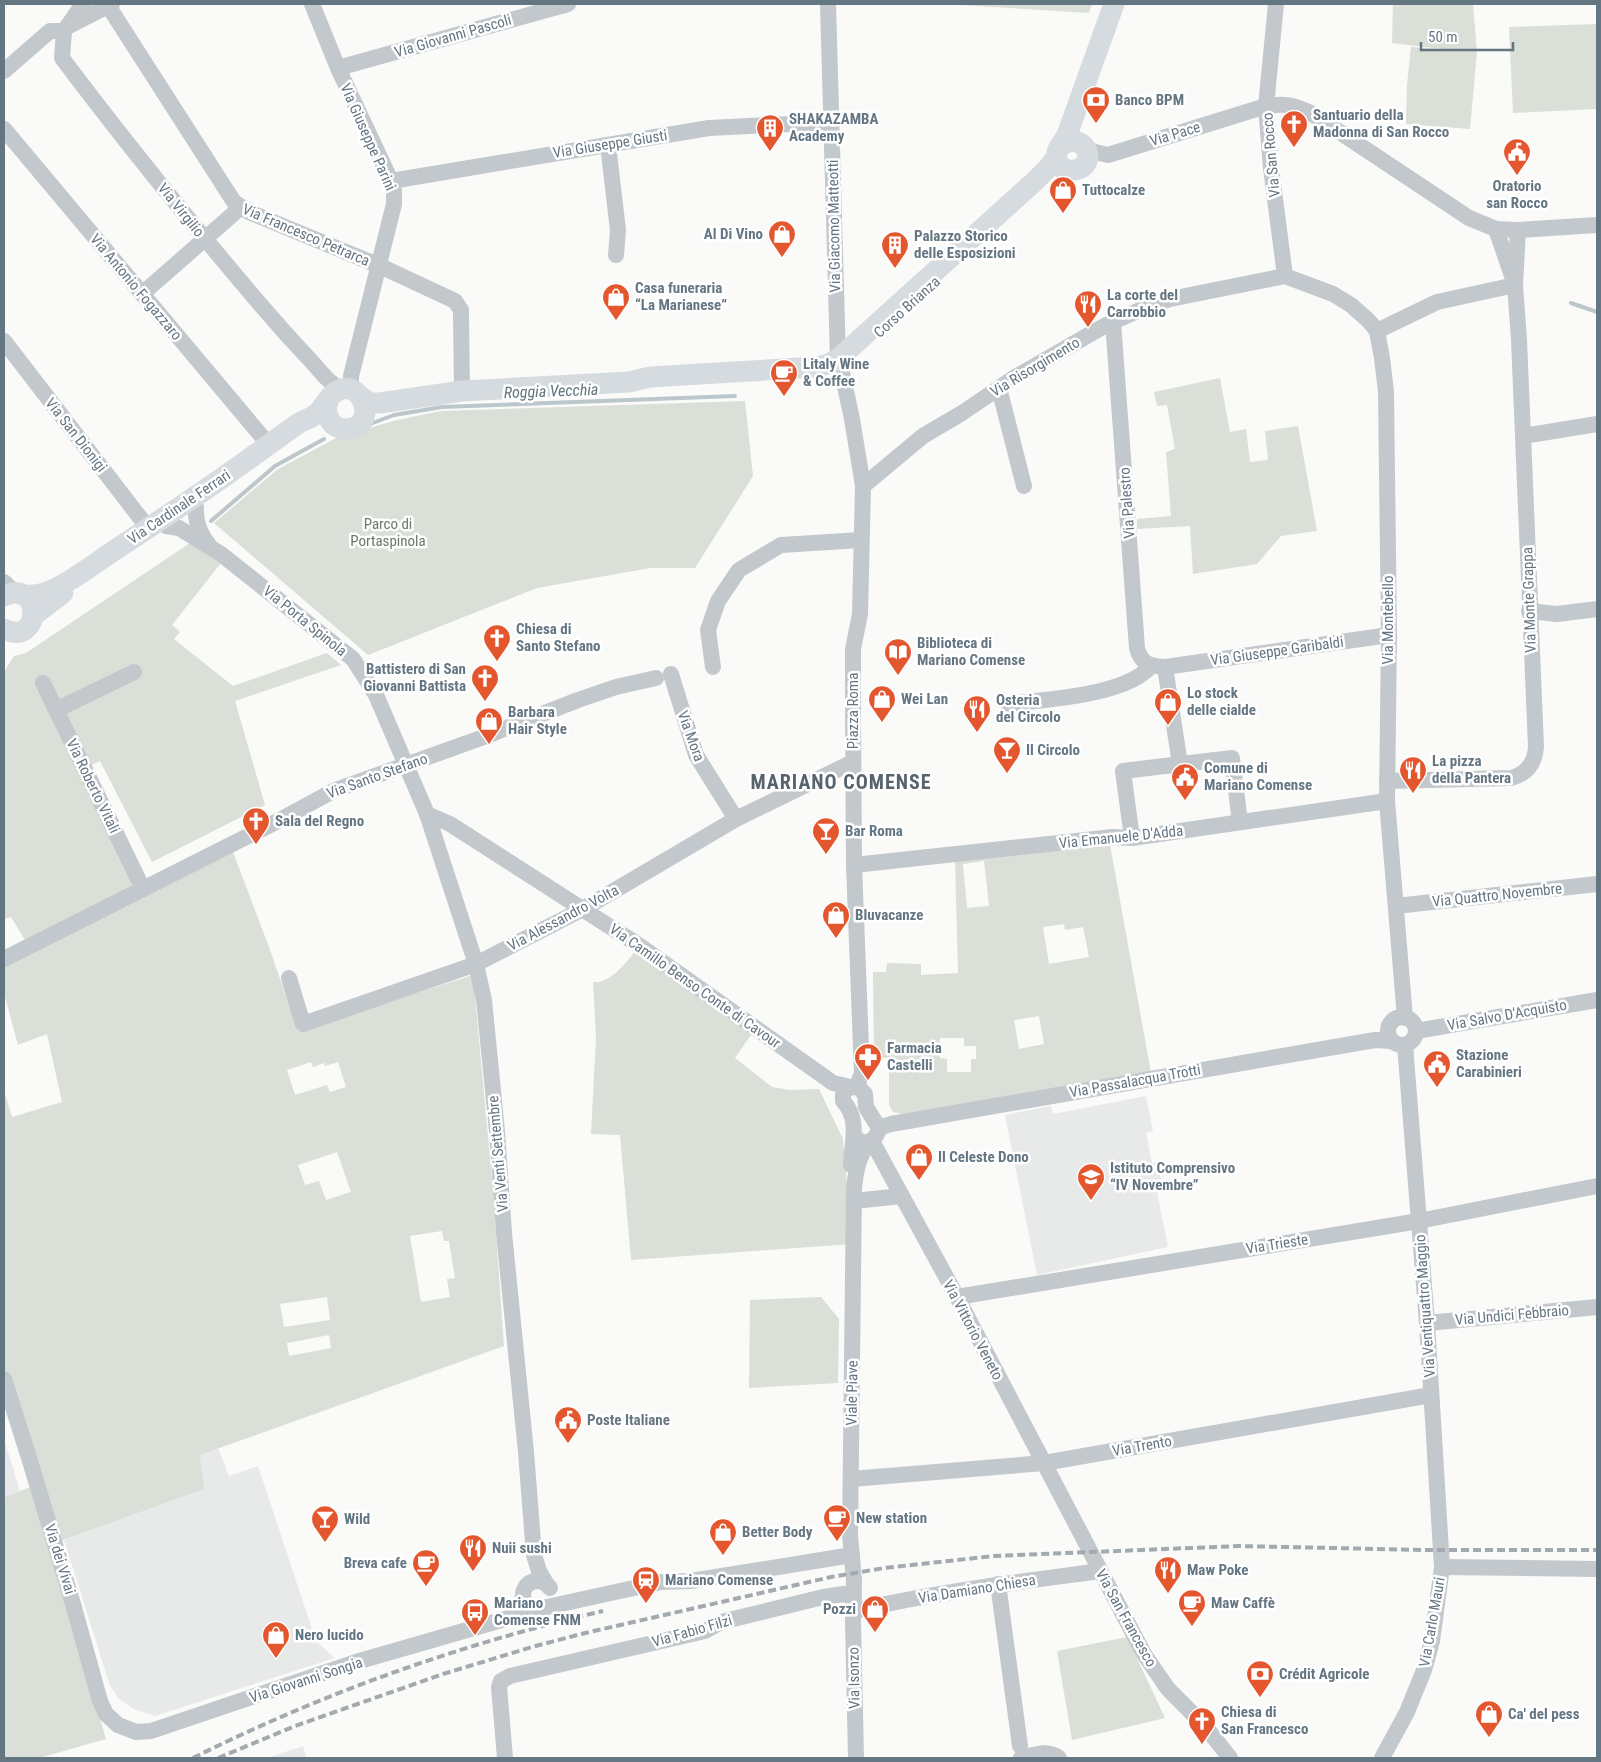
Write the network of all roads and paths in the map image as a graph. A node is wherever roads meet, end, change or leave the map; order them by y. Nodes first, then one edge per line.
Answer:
1 (82, 4) edge
2 (109, 4) edge
3 (312, 4) edge
4 (568, 4) edge
5 (828, 4) edge
6 (1114, 4) edge
7 (1276, 4) edge
8 (66, 29) junction
9 (338, 68) junction
10 (4, 71) edge
11 (1266, 106) junction
12 (831, 122) junction
13 (4, 129) edge
14 (608, 145) junction
15 (1070, 152) junction
16 (391, 181) junction
17 (240, 208) junction
18 (1597, 225) edge
19 (1496, 229) junction
20 (1518, 230) junction
21 (205, 239) junction
22 (616, 255) dead end
23 (380, 266) junction
24 (1285, 276) junction
25 (1515, 286) junction
26 (142, 294) junction
27 (836, 320) junction
28 (1113, 322) junction
29 (1376, 331) junction
30 (868, 333) junction
31 (4, 341) edge
32 (840, 363) junction
33 (998, 388) junction
34 (462, 391) junction
35 (351, 400) junction
36 (331, 422) junction
37 (1597, 424) edge
38 (1522, 436) junction
39 (268, 445) junction
40 (862, 486) junction
41 (1024, 486) dead end
42 (196, 507) junction
43 (157, 527) junction
44 (861, 540) junction
45 (210, 547) junction
46 (11, 592) edge
47 (1597, 609) edge
48 (1529, 612) junction
49 (19, 626) edge
50 (1389, 635) junction
51 (4, 647) edge
52 (1158, 666) junction
53 (713, 667) dead end
54 (134, 672) dead end
55 (664, 676) joint
56 (43, 683) dead end
57 (1008, 704) dead end
58 (56, 710) junction
59 (853, 762) junction
60 (1180, 764) junction
61 (406, 765) junction
62 (1387, 781) junction
63 (1387, 801) junction
64 (427, 814) junction
65 (736, 819) junction
66 (1240, 822) junction
67 (1132, 838) junction
68 (854, 865) junction
69 (1597, 884) edge
70 (143, 888) junction
71 (1396, 906) junction
72 (583, 909) junction
73 (4, 959) edge
74 (476, 964) junction
75 (289, 978) dead end
76 (1597, 1000) edge
77 (1404, 1018) junction
78 (1416, 1031) junction
79 (1399, 1043) junction
80 (850, 1091) junction
81 (854, 1135) junction
82 (873, 1137) junction
83 (1597, 1186) edge
84 (854, 1195) junction
85 (902, 1196) junction
86 (1419, 1221) junction
87 (956, 1297) junction
88 (1597, 1307) edge
89 (1427, 1322) junction
90 (4, 1379) edge
91 (1431, 1395) junction
92 (1044, 1463) junction
93 (851, 1479) junction
94 (534, 1554) junction
95 (852, 1555) junction
96 (1442, 1566) junction
97 (1597, 1568) edge
98 (1100, 1571) junction
99 (998, 1584) junction
100 (548, 1585) junction
101 (524, 1589) junction
102 (587, 1598) junction
103 (854, 1604) junction
104 (541, 1608) junction
105 (485, 1626) junction
106 (127, 1730) joint
107 (1021, 1752) edge
108 (505, 1758) edge
109 (856, 1758) edge
110 (1059, 1758) edge
111 (1230, 1758) edge
112 (1382, 1758) edge

1 - 8 street
2 - 8 street
2 - 17 street, Via Francesco Petrarca
3 - 9 street, Via Giuseppe Parini
4 - 9 street, Via Giovanni Pascoli
5 - 12 street, Via Giacomo Matteotti
6 - 15 main road, Corso Brianza
7 - 11 street, Via San Rocco
8 - 10 street
8 - 21 street, Via Virgilio
9 - 16 street, Via Giuseppe Parini
11 - 15 street, Via Pace
11 - 19 street, Via Pace
11 - 24 street, Via San Rocco
12 - 14 street, Via Giuseppe Giusti
12 - 27 street, Via Giacomo Matteotti
13 - 26 street, Via Antonio Fogazzaro
14 - 16 street, Via Giuseppe Giusti
14 - 22 street
15 - 30 main road, Corso Brianza
15 - 32 main road, Corso Brianza
16 - 23 street, Via Giuseppe Parini
17 - 21 street
17 - 23 street, Via Francesco Petrarca
18 - 20 street, Via Pace
19 - 20 street, Via Pace
19 - 25 street, Via Monte Grappa
20 - 25 street, Via Monte Grappa
21 - 26 street
21 - 35 street, Via Virgilio
23 - 34 street, Via Francesco Petrarca
23 - 35 street, Via Giuseppe Parini
24 - 28 street, Via Risorgimento
24 - 29 street, Via Montebello
25 - 29 street
25 - 38 street, Via Monte Grappa
26 - 39 street, Via Antonio Fogazzaro
27 - 30 street
27 - 32 street, Via Giacomo Matteotti
28 - 33 street, Via Risorgimento
28 - 52 street, Via Palestro
29 - 50 street, Via Montebello
30 - 32 main road, Corso Brianza
31 - 43 street, Via San Dionigi
32 - 34 main road
32 - 40 street, Piazza Roma
33 - 40 street, Via Risorgimento
33 - 41 street
34 - 35 main road
35 - 36 main road
35 - 36 main road
35 - 39 main road, Via Cardinale Ferrari
36 - 42 main road, Via Cardinale Ferrari
37 - 38 street
38 - 48 street, Via Monte Grappa
39 - 43 main road, Via Cardinale Ferrari
40 - 44 street, Piazza Roma
42 - 43 main road, Via Cardinale Ferrari
42 - 45 street, Via Porta Spinola
43 - 45 street, Via Porta Spinola
43 - 46 main road, Via Cardinale Ferrari
43 - 49 main road, Via Cardinale Ferrari
44 - 53 street
44 - 59 street, Piazza Roma
45 - 61 street, Via Porta Spinola
46 - 49 main road
47 - 48 street
48 - 62 street, Via Monte Grappa
49 - 51 main road, Via Cardinale Ferrari
50 - 52 street, Via Giuseppe Garibaldi
50 - 62 street, Via Montebello
52 - 57 street, Via Giuseppe Garibaldi
52 - 60 street
54 - 58 street
55 - 61 street, Via Santo Stefano
55 - 65 street, Via Mora
56 - 58 street, Via Roberto Vitali
58 - 70 street, Via Roberto Vitali
59 - 65 street, Via Alessandro Volta
59 - 68 street, Piazza Roma
60 - 66 street
60 - 67 street
61 - 64 street, Via Venti Settembre
61 - 70 street, Via Santo Stefano
62 - 63 street, Via Montebello
63 - 66 street, Via Emanuele D'Adda
63 - 71 street, Via Montebello
64 - 72 street, Via Camillo Benso Conte di Cavour
64 - 74 street, Via Venti Settembre
65 - 72 street, Via Alessandro Volta
66 - 67 street, Via Emanuele D'Adda
67 - 68 street, Via Emanuele D'Adda
68 - 80 street, Piazza Roma
69 - 71 street, Via Quattro Novembre
70 - 73 street, Via Santo Stefano
71 - 77 street, Via Montebello
72 - 74 street, Via Alessandro Volta
72 - 80 street, Via Camillo Benso Conte di Cavour
74 - 75 street, Via Alessandro Volta
74 - 94 street, Via Venti Settembre
76 - 78 street, Via Salvo D'Acquisto
77 - 78 street
77 - 79 street
78 - 79 street
79 - 82 street, Via Passalacqua Trotti
79 - 86 street, Via Ventiquattro Maggio
80 - 81 street
80 - 82 street, Via Vittorio Veneto
81 - 82 street
81 - 84 street
82 - 84 street
82 - 85 street, Via Vittorio Veneto
83 - 86 street, Via Trieste
84 - 85 street
84 - 93 street, Viale Piave
85 - 87 street, Via Vittorio Veneto
86 - 87 street, Via Trieste
86 - 89 street, Via Ventiquattro Maggio
87 - 92 street, Via Vittorio Veneto
88 - 89 street, Via Undici Febbraio
89 - 91 street, Via Ventiquattro Maggio
90 - 106 street, Via dei Vivai
91 - 92 street, Via Trento
91 - 96 street, Via Ventiquattro Maggio
92 - 93 street, Via Trento
92 - 98 street, Via San Francesco
93 - 95 street, Viale Piave
94 - 100 street, Via Venti Settembre
94 - 101 street, Via Venti Settembre
95 - 102 street, Via Giovanni Songia
95 - 103 street, Viale Piave
96 - 97 street
96 - 112 street, Via Carlo Mauri
98 - 99 street, Via Damiano Chiesa
98 - 111 street, Via San Francesco
99 - 103 street, Via Damiano Chiesa
99 - 107 street
100 - 101 street
100 - 102 street
100 - 104 street
101 - 104 street
101 - 105 street, Via Giovanni Songia
102 - 104 street, Via Giovanni Songia
103 - 108 street, Via Fabio Filzi
103 - 109 street, Via Isonzo
104 - 105 street, Via Giovanni Songia
105 - 106 street, Via Giovanni Songia
107 - 110 street

